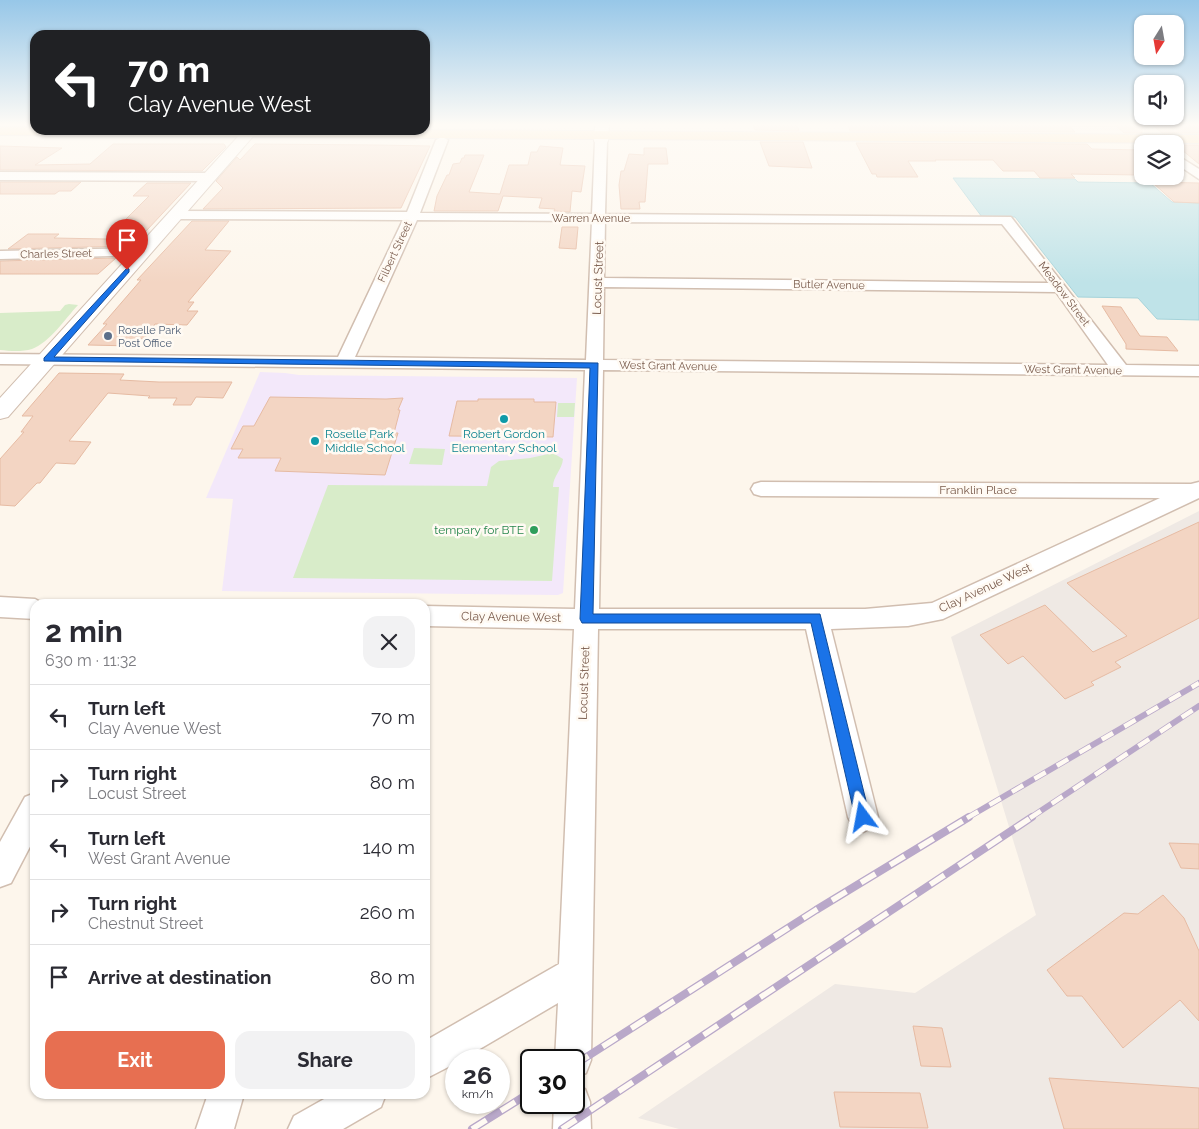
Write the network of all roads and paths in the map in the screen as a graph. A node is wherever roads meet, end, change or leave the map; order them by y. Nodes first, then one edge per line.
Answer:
1 (211, 177) edge
2 (427, 178) edge
3 (601, 178) edge
4 (176, 215) junction
5 (411, 218) junction
6 (600, 218) junction
7 (1006, 220) joint
8 (143, 252) junction
9 (0, 255) edge
10 (598, 282) junction
11 (1060, 288) junction
12 (0, 359) edge
13 (47, 359) junction
14 (344, 362) junction
15 (595, 365) junction
16 (1121, 370) junction
17 (1199, 371) edge
18 (0, 412) edge
19 (761, 488) dead end
20 (1197, 490) edge
21 (0, 607) edge
22 (30, 609) edge
23 (430, 616) edge
24 (816, 618) junction
25 (586, 619) junction
26 (30, 817) edge
27 (863, 817) dead end
28 (0, 872) edge
29 (575, 974) junction
30 (573, 1049) edge
31 (430, 1058) edge
32 (224, 1099) edge
33 (359, 1099) edge
34 (572, 1114) edge
35 (215, 1129) edge
36 (307, 1129) edge
37 (572, 1129) edge

1 - 4 street
2 - 5 street, Filbert Street
3 - 6 street, Locust Street
4 - 5 street, Warren Avenue
4 - 8 street
5 - 6 street, Warren Avenue
5 - 14 street, Filbert Street
6 - 7 street, Warren Avenue
6 - 10 street, Locust Street
7 - 11 street, Meadow Street
8 - 9 street, Charles Street
8 - 13 street
10 - 11 street, Butler Avenue
10 - 15 street, Locust Street
11 - 16 street, Meadow Street
12 - 13 street, West Grant Avenue
13 - 14 street, West Grant Avenue
13 - 18 street
14 - 15 street, West Grant Avenue
15 - 16 street, West Grant Avenue
15 - 25 street, Locust Street
16 - 17 street, West Grant Avenue
19 - 20 street, Franklin Place
20 - 24 street, Clay Avenue West
21 - 22 street
23 - 25 street, Clay Avenue West
24 - 25 street, Clay Avenue West
24 - 27 street
25 - 29 street, Locust Street
26 - 28 street
29 - 30 street, Locust Street
29 - 31 street
32 - 35 street
33 - 36 street
34 - 37 street

